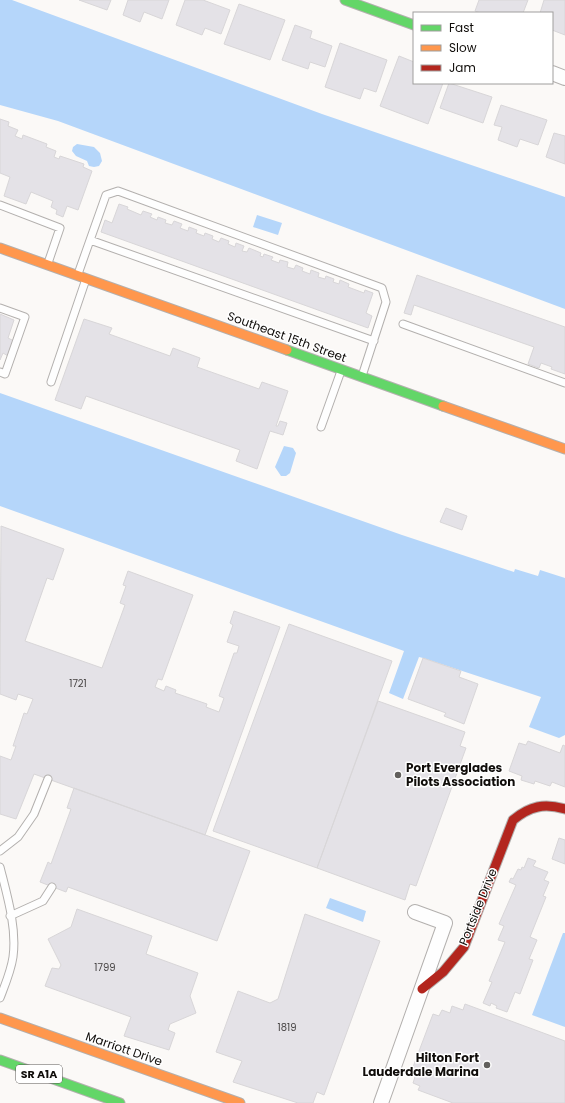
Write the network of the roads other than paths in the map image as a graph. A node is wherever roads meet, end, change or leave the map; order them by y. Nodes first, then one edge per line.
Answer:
1 (345, 0) edge
2 (413, 24) edge
3 (553, 74) edge
4 (565, 78) edge
5 (0, 206) edge
6 (90, 240) junction
7 (0, 248) edge
8 (47, 265) junction
9 (82, 277) junction
10 (0, 308) edge
11 (403, 324) dead end
12 (374, 341) junction
13 (341, 369) junction
14 (0, 372) edge
15 (362, 377) junction
16 (51, 382) dead end
17 (565, 383) edge
18 (321, 427) dead end
19 (565, 449) edge
20 (48, 779) dead end
21 (565, 809) edge
22 (0, 851) edge
23 (0, 867) edge
24 (52, 887) dead end
25 (415, 912) dead end
26 (10, 916) junction
27 (422, 989) junction
28 (0, 998) edge
29 (0, 1018) edge
30 (0, 1060) edge
31 (120, 1103) edge
32 (240, 1103) edge
33 (382, 1103) edge

1 - 2 street
3 - 4 street
5 - 8 lane
6 - 9 lane
6 - 12 lane
6 - 12 lane
7 - 8 street, Southeast 15th Street
8 - 9 street, Southeast 15th Street
9 - 13 street, Southeast 15th Street
9 - 16 lane
10 - 14 lane
11 - 17 lane
12 - 15 lane
13 - 15 street, Southeast 15th Street
13 - 18 lane
15 - 19 street, Southeast 15th Street
20 - 22 lane
21 - 27 street, Portside Drive
23 - 26 lane
24 - 26 lane
25 - 27 street
26 - 28 lane
27 - 33 street
29 - 32 street, Marriott Drive
30 - 31 street, SR A1A

